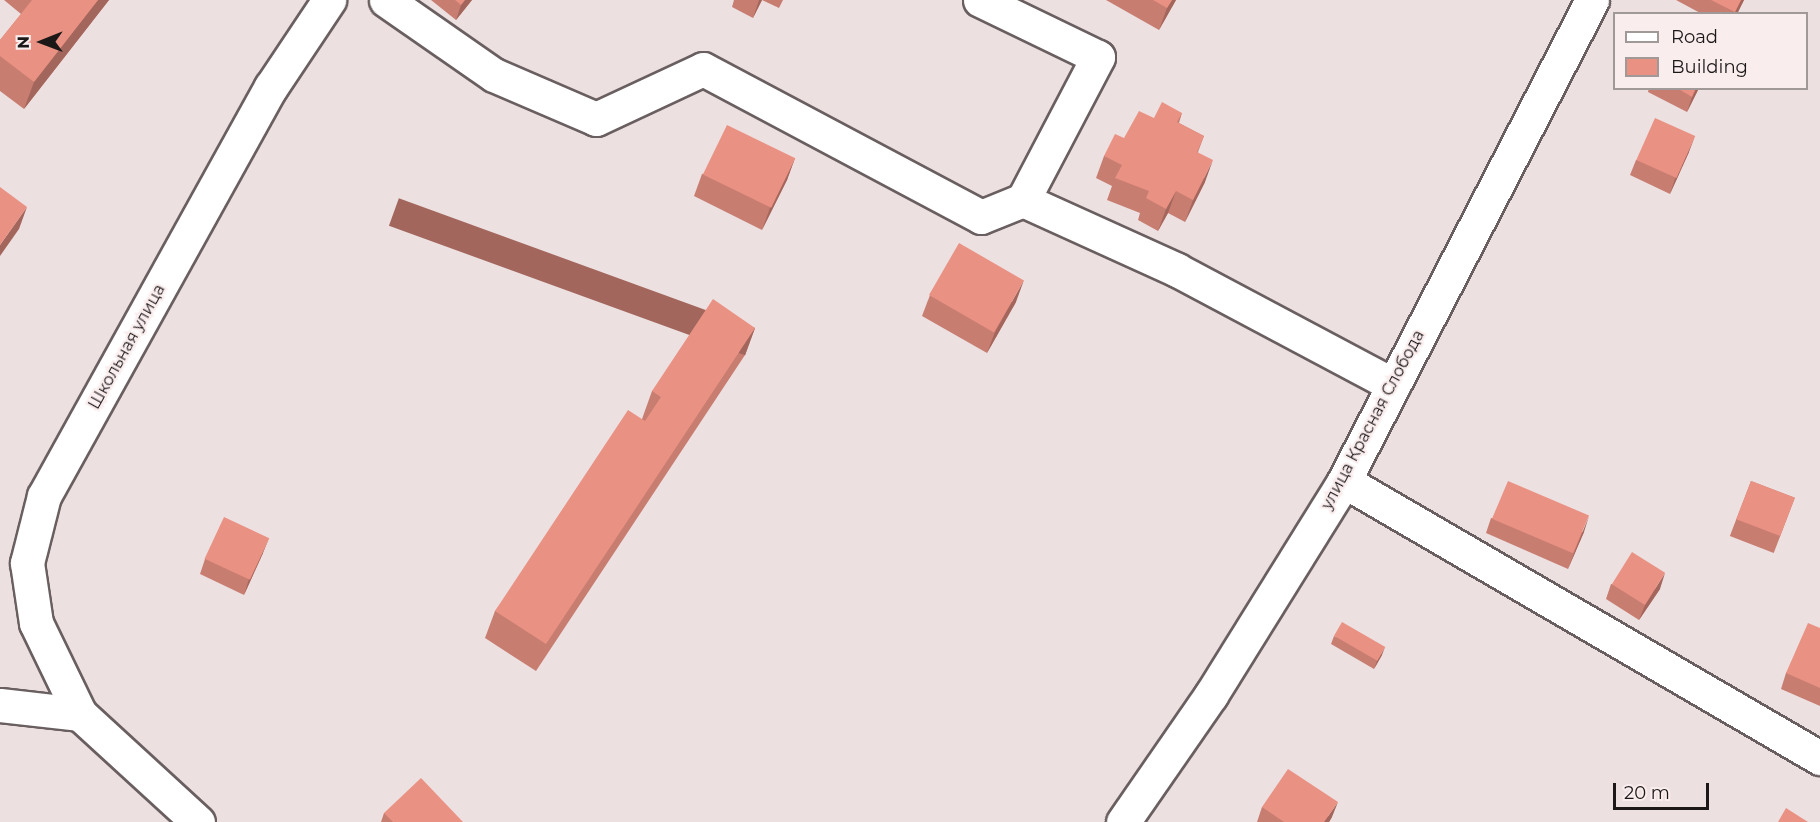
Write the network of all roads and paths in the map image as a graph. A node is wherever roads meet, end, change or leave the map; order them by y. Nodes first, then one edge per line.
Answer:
1 (329, 0) edge
2 (386, 0) edge
3 (980, 0) edge
4 (1592, 0) edge
5 (1023, 200) junction
6 (1393, 386) junction
7 (1344, 481) junction
8 (0, 705) edge
9 (80, 714) junction
10 (1820, 758) edge
11 (198, 822) edge
12 (1123, 822) edge

1 - 9 street, Школьная улица
2 - 5 street
3 - 5 street
4 - 6 street, улица Красная Слобода
5 - 6 street
6 - 7 street, улица Красная Слобода
7 - 10 street
7 - 12 street, улица Красная Слобода
8 - 9 street
9 - 11 street

